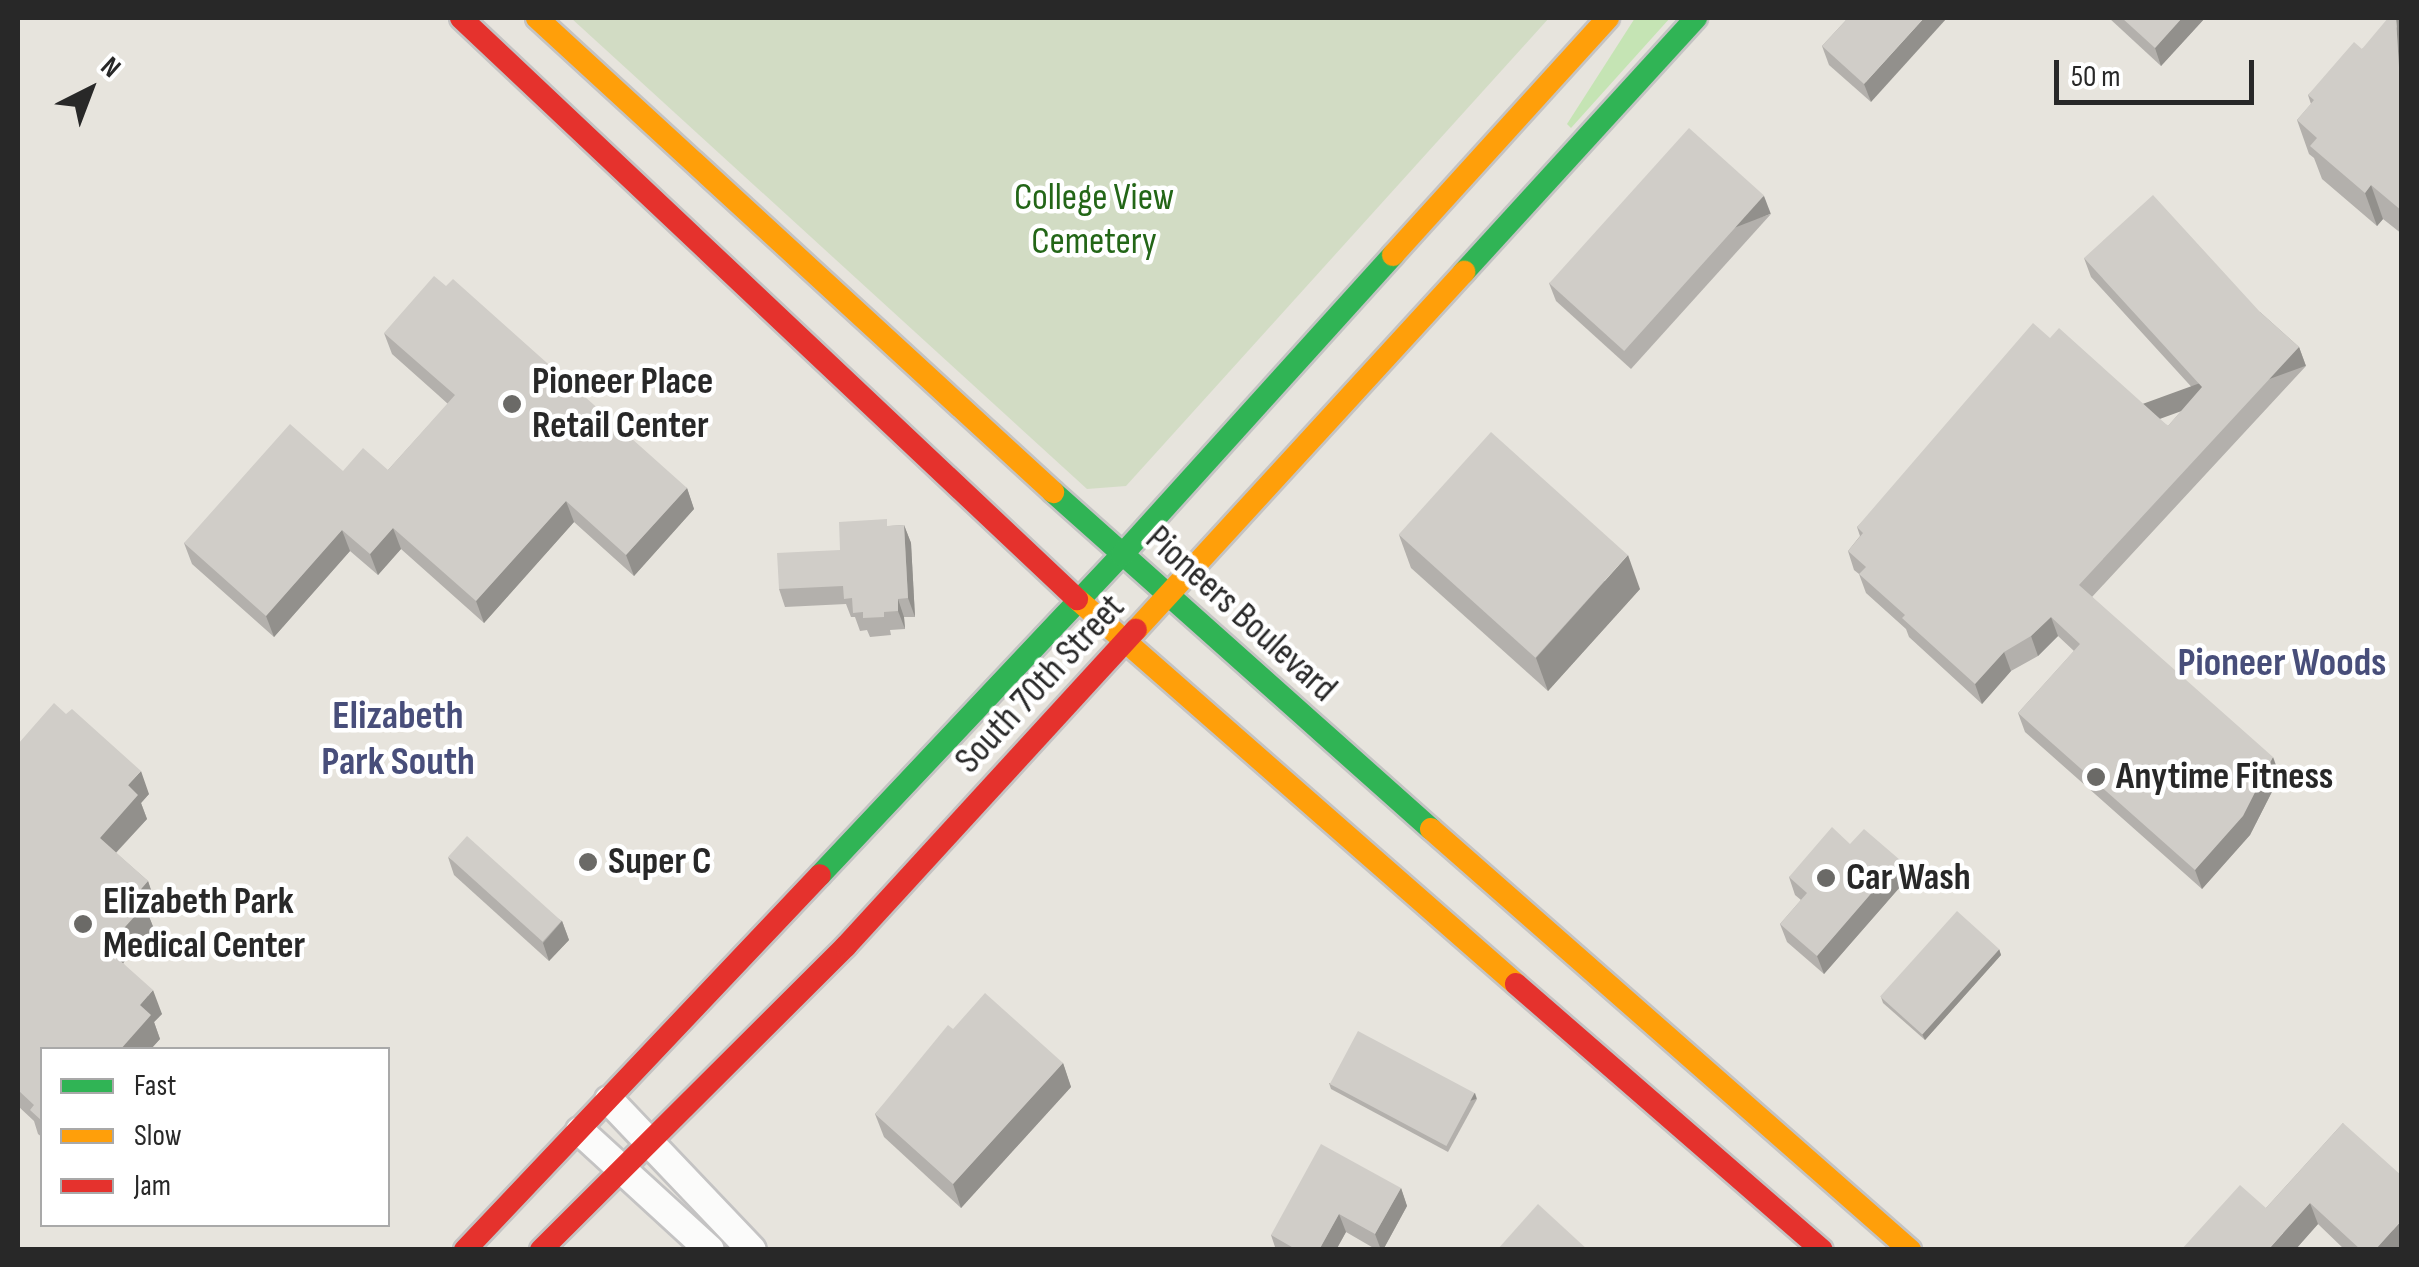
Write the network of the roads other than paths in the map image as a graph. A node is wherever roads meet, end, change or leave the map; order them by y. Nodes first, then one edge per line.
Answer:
1 (461, 18) edge
2 (536, 18) edge
3 (1608, 18) edge
4 (1696, 18) edge
5 (1122, 555) junction
6 (1168, 596) junction
7 (1079, 601) junction
8 (1124, 643) junction
9 (610, 1100) junction
10 (580, 1131) junction
11 (651, 1141) junction
12 (622, 1170) junction
13 (464, 1250) edge
14 (541, 1250) edge
15 (710, 1250) edge
16 (752, 1250) edge
17 (1822, 1250) edge
18 (1910, 1250) edge

1 - 7 main road
2 - 5 main road, Pioneers Boulevard
3 - 5 main road, South 70th Street
4 - 6 main road, South 70th Street
5 - 6 main road, Pioneers Boulevard
5 - 7 main road, South 70th Street
6 - 8 main road, South 70th Street
6 - 18 main road, Pioneers Boulevard
7 - 8 main road
7 - 9 main road, South 70th Street
8 - 11 main road, South 70th Street
8 - 17 main road
9 - 10 main road, South 70th Street
9 - 11 street
10 - 12 street
10 - 13 main road, South 70th Street
11 - 12 main road, South 70th Street
11 - 16 street
12 - 14 main road, South 70th Street
12 - 15 street

